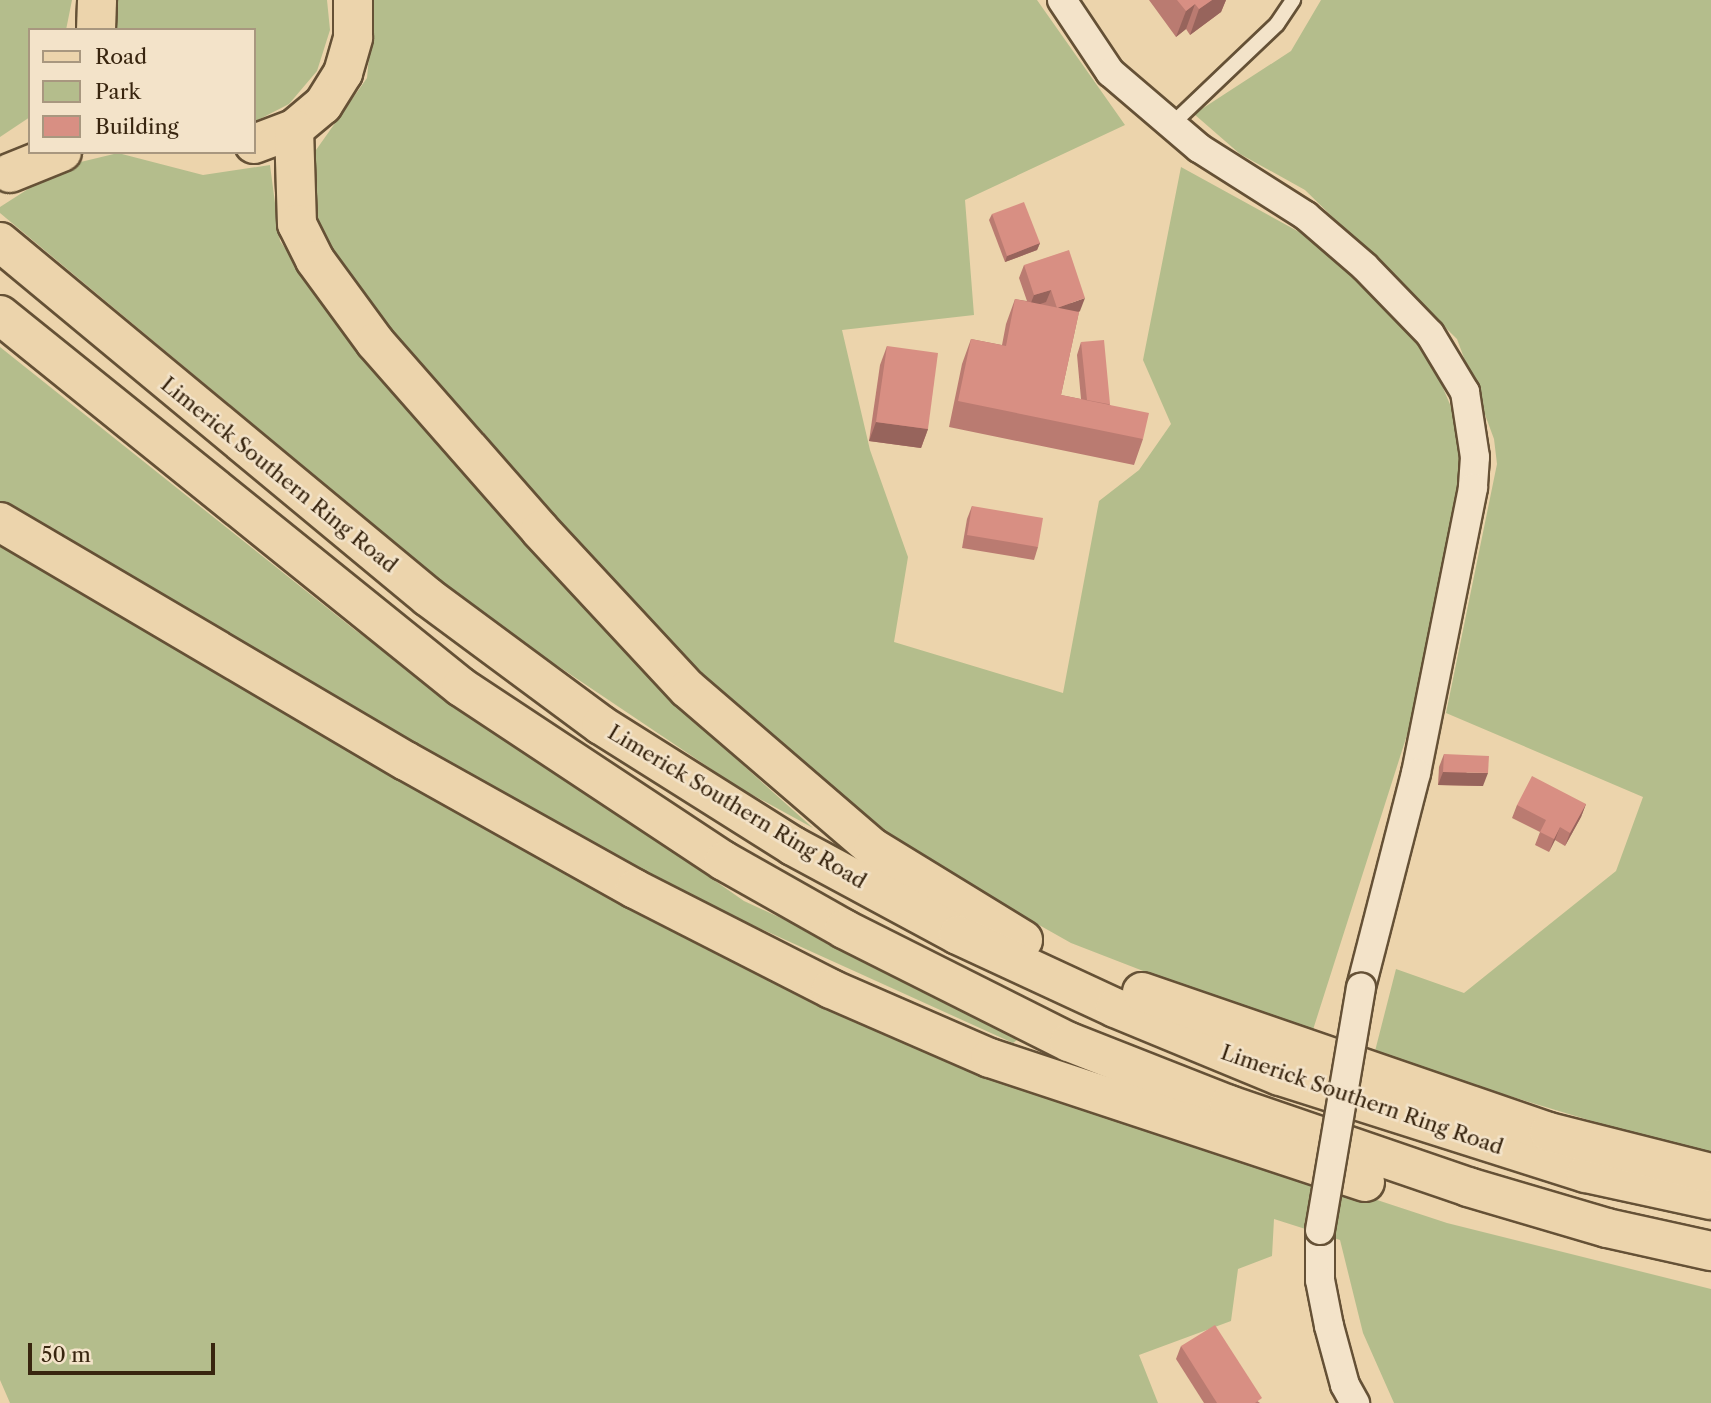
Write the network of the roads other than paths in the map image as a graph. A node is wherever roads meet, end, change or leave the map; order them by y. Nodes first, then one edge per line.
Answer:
1 (97, 0) edge
2 (353, 0) edge
3 (1062, 0) edge
4 (1293, 0) edge
5 (96, 28) edge
6 (1171, 125) junction
7 (294, 129) junction
8 (256, 144) edge
9 (56, 154) edge
10 (13, 168) edge
11 (0, 242) edge
12 (3, 318) edge
13 (0, 522) edge
14 (1090, 974) junction
15 (1425, 1126) junction
16 (1711, 1173) edge
17 (1711, 1200) edge
18 (1711, 1251) edge
19 (1711, 1278) edge
20 (1355, 1403) edge

1 - 5 main road
2 - 7 main road
3 - 6 street
4 - 6 lane
6 - 20 street, bridge
7 - 8 main road
7 - 14 main road
9 - 10 main road
11 - 15 main road, Limerick Southern Ring Road
12 - 18 main road
13 - 19 main road
14 - 15 main road
14 - 16 main road
15 - 17 main road, Limerick Southern Ring Road

